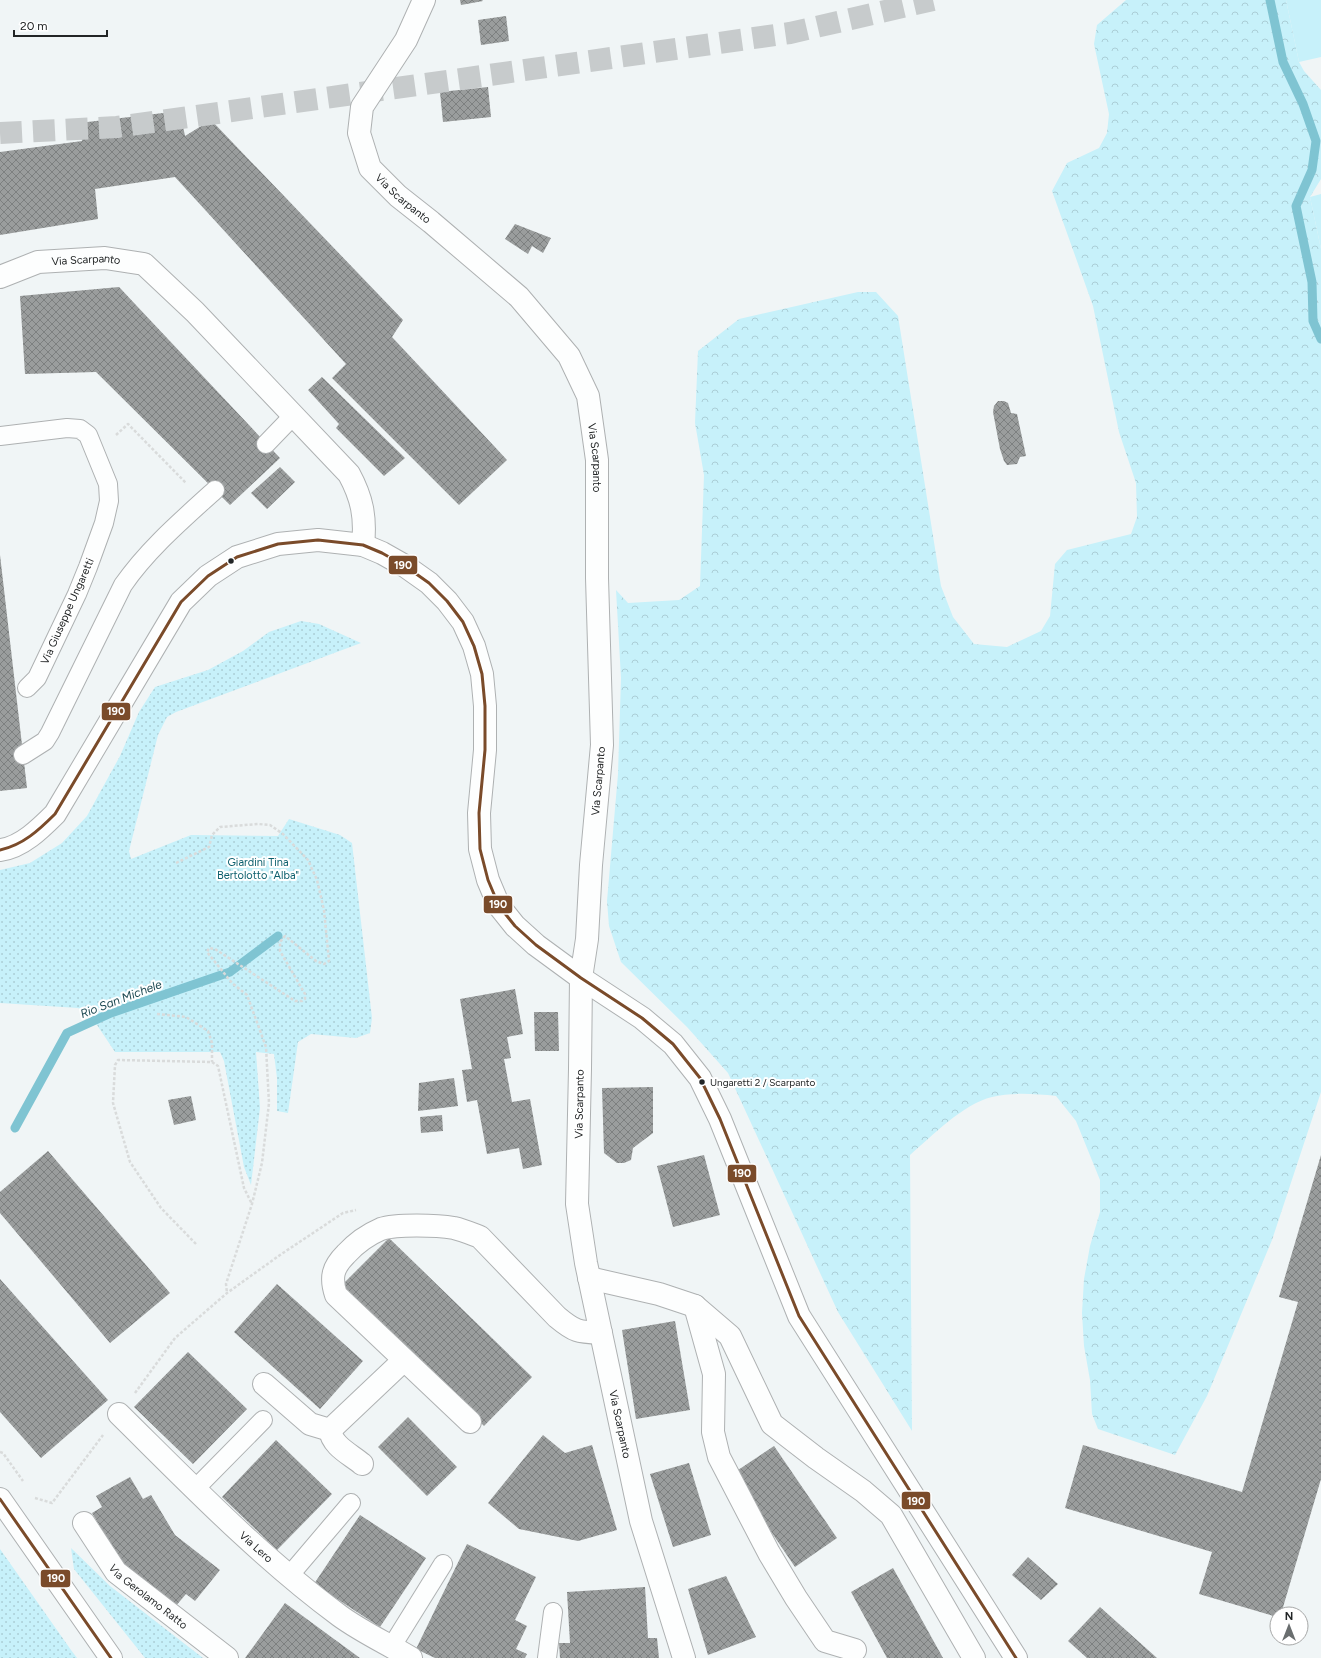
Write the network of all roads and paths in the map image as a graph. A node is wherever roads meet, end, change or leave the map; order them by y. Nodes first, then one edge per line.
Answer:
1 (424, 0) edge
2 (0, 276) edge
3 (293, 416) junction
4 (128, 424) dead end
5 (0, 436) edge
6 (266, 444) dead end
7 (209, 495) joint
8 (363, 545) junction
9 (27, 688) dead end
10 (23, 750) dead end
11 (0, 850) edge
12 (176, 862) dead end
13 (581, 978) junction
14 (157, 1014) dead end
15 (212, 1062) junction
16 (252, 1204) junction
17 (361, 1208) dead end
18 (196, 1244) dead end
19 (589, 1278) junction
20 (227, 1293) junction
21 (695, 1306) junction
22 (601, 1333) junction
23 (404, 1360) junction
24 (264, 1384) dead end
25 (119, 1414) junction
26 (263, 1420) dead end
27 (470, 1422) dead end
28 (330, 1430) junction
29 (0, 1452) edge
30 (362, 1464) dead end
31 (23, 1482) dead end
32 (195, 1489) junction
33 (32, 1494) dead end
34 (0, 1499) edge
35 (351, 1503) dead end
36 (84, 1523) dead end
37 (443, 1564) dead end
38 (289, 1576) junction
39 (553, 1612) dead end
40 (392, 1646) junction
41 (855, 1650) dead end
42 (111, 1658) edge
43 (226, 1658) edge
44 (411, 1658) edge
45 (547, 1658) edge
46 (684, 1658) edge
47 (974, 1658) edge
48 (1016, 1658) edge

1 - 13 street, Via Scarpanto
2 - 3 street, Via Scarpanto
3 - 6 lane
3 - 8 street, Via Scarpanto
4 - 7 path
5 - 9 lane, Via Giuseppe Ungaretti
7 - 10 lane
8 - 11 street
8 - 13 street
12 - 16 path
13 - 19 street, Via Scarpanto
13 - 48 street
14 - 15 path
15 - 16 path
15 - 18 path
16 - 20 path
17 - 20 path
19 - 21 street
19 - 22 street, Via Scarpanto
20 - 25 path
21 - 41 street
21 - 47 street
22 - 23 street
22 - 46 street, Via Scarpanto
23 - 27 street
23 - 28 street
24 - 28 street
25 - 32 street, Via Lero
25 - 33 path
26 - 32 lane
28 - 30 street
29 - 31 path
32 - 38 street, Via Lero
34 - 42 street
35 - 38 lane
36 - 43 street, Via Gerolamo Ratto
37 - 40 lane
38 - 40 street, Via Lero
39 - 45 lane
40 - 44 street, Via Lero

